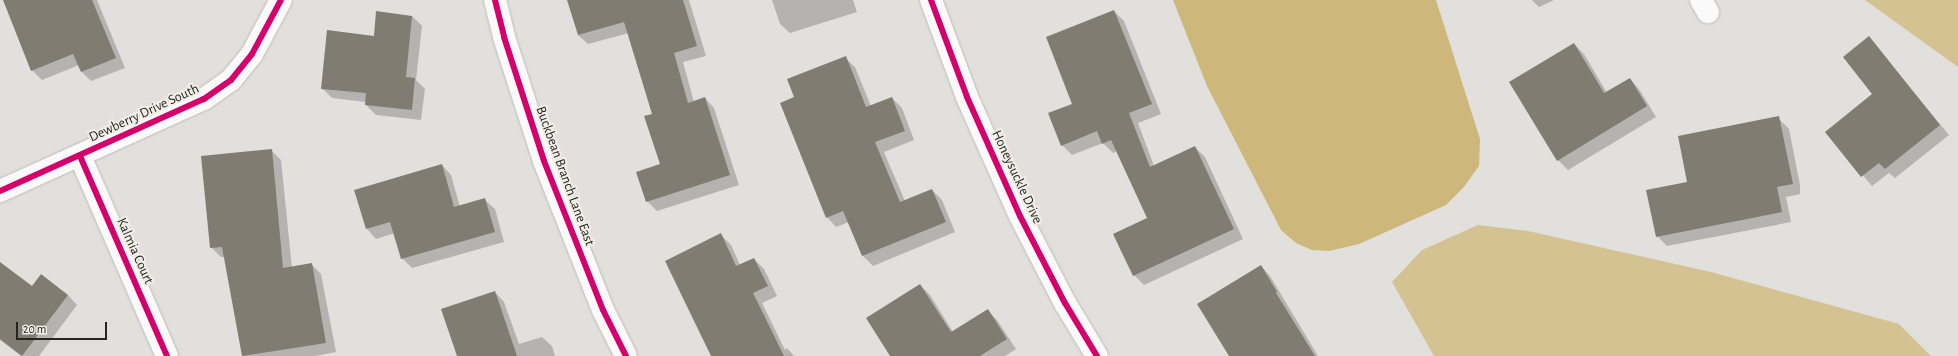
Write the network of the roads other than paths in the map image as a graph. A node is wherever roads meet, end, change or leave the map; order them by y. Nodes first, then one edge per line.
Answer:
1 (281, 0) edge
2 (495, 0) edge
3 (931, 0) edge
4 (80, 156) junction
5 (0, 190) edge
6 (168, 356) edge
7 (626, 356) edge
8 (1097, 356) edge

1 - 4 street, Dewberry Drive South
2 - 7 street, Buckbean Branch Lane East
3 - 8 street, Honeysuckle Drive
4 - 5 street, Dewberry Drive South
4 - 6 street, Kalmia Court

